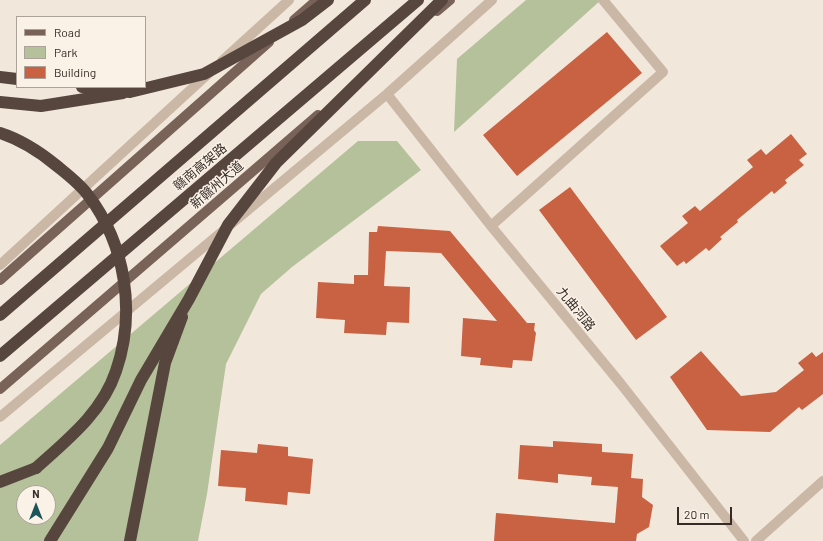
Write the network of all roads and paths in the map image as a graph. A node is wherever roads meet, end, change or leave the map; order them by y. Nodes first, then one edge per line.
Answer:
1 (288, 0) edge
2 (317, 0) edge
3 (328, 0) edge
4 (365, 0) edge
5 (418, 0) edge
6 (442, 0) edge
7 (450, 0) edge
8 (492, 0) edge
9 (603, 0) edge
10 (0, 77) edge
11 (16, 79) edge
12 (92, 88) edge
13 (130, 92) junction
14 (387, 94) junction
15 (0, 102) edge
16 (0, 133) edge
17 (491, 226) junction
18 (0, 265) edge
19 (0, 280) edge
20 (189, 299) junction
21 (0, 314) edge
22 (0, 356) edge
23 (0, 389) edge
24 (0, 417) edge
25 (823, 481) edge
26 (0, 482) edge
27 (50, 541) edge
28 (130, 541) edge
29 (744, 541) edge
30 (756, 541) edge

1 - 18 street
2 - 19 main road
3 - 13 highway, bridge
4 - 21 highway, 赣南高架路
5 - 22 highway, 赣南高架路
6 - 20 highway, bridge
7 - 23 main road, 新赣州大道
8 - 14 street
9 - 17 street
10 - 11 highway
12 - 13 highway, bridge
13 - 15 highway, bridge
14 - 17 street, 九曲河路
14 - 24 street
16 - 26 highway, bridge
17 - 29 street, 九曲河路
20 - 27 highway, bridge
20 - 28 highway, bridge
25 - 30 street

